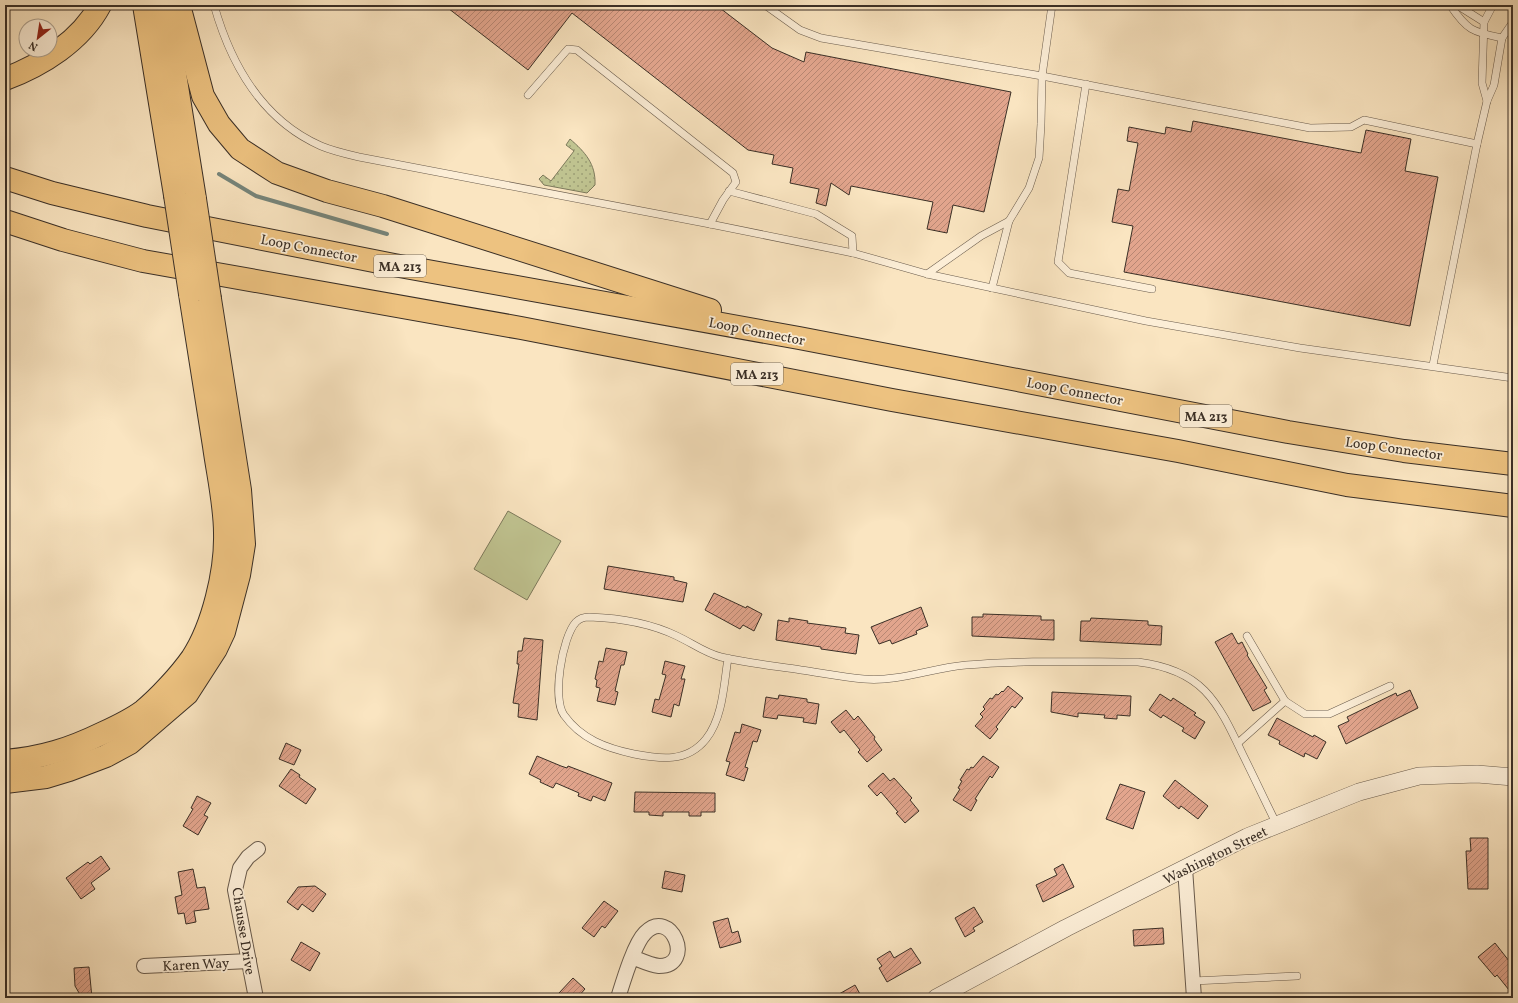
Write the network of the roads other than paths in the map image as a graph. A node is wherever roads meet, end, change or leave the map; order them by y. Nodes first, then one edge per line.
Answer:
1 (100, 5) edge
2 (144, 5) edge
3 (164, 5) edge
4 (179, 5) edge
5 (214, 5) edge
6 (765, 5) edge
7 (1052, 5) edge
8 (1450, 5) edge
9 (1457, 5) edge
10 (1493, 5) edge
11 (1484, 22) junction
12 (1513, 22) edge
13 (1484, 34) junction
14 (1502, 38) junction
15 (1042, 76) junction
16 (5, 79) edge
17 (1086, 84) junction
18 (528, 95) dead end
19 (1487, 101) junction
20 (1477, 144) junction
21 (5, 178) edge
22 (730, 191) junction
23 (185, 197) junction
24 (5, 221) edge
25 (1009, 221) junction
26 (710, 224) junction
27 (5, 235) edge
28 (95, 248) junction
29 (853, 254) junction
30 (927, 274) junction
31 (992, 288) junction
32 (1152, 289) dead end
33 (200, 296) junction
34 (799, 338) junction
35 (1433, 365) junction
36 (1513, 378) edge
37 (1513, 464) edge
38 (1513, 506) edge
39 (1247, 636) dead end
40 (728, 658) junction
41 (1390, 686) dead end
42 (1285, 701) junction
43 (1238, 743) junction
44 (5, 761) edge
45 (1513, 777) edge
46 (5, 782) edge
47 (1277, 825) junction
48 (258, 849) dead end
49 (1185, 868) junction
50 (632, 957) dead end
51 (249, 961) junction
52 (144, 966) dead end
53 (1297, 976) dead end
54 (1193, 981) junction
55 (256, 998) edge
56 (618, 998) edge
57 (936, 998) edge
58 (1194, 998) edge

1 - 16 highway
2 - 23 highway
3 - 23 highway
4 - 34 highway
5 - 26 lane
6 - 15 lane
7 - 15 lane
8 - 13 lane
9 - 11 lane
10 - 11 lane
11 - 13 lane
12 - 14 lane
13 - 14 lane
13 - 19 lane
14 - 19 lane
15 - 17 lane
15 - 25 lane
17 - 20 lane
17 - 32 lane
18 - 22 lane
19 - 20 lane
20 - 35 lane
21 - 34 highway, Loop Connector / MA 213
22 - 26 lane
22 - 29 lane
23 - 33 highway, bridge
24 - 28 highway, MA 213
25 - 30 lane
25 - 31 lane
26 - 29 lane
27 - 28 highway
28 - 38 highway, MA 213
29 - 30 lane
30 - 31 lane
31 - 35 lane
33 - 44 highway
33 - 46 highway
34 - 37 highway, Loop Connector / MA 213
35 - 36 lane
39 - 42 lane
40 - 40 lane
40 - 43 lane
41 - 42 lane
42 - 43 lane
43 - 47 lane
45 - 47 street, Washington Street
47 - 49 street, Washington Street
48 - 51 street, Chausse Drive
49 - 54 street
49 - 57 street, Washington Street
50 - 56 street
51 - 52 street, Karen Way
51 - 55 street, Chausse Drive
53 - 54 lane
54 - 58 street

